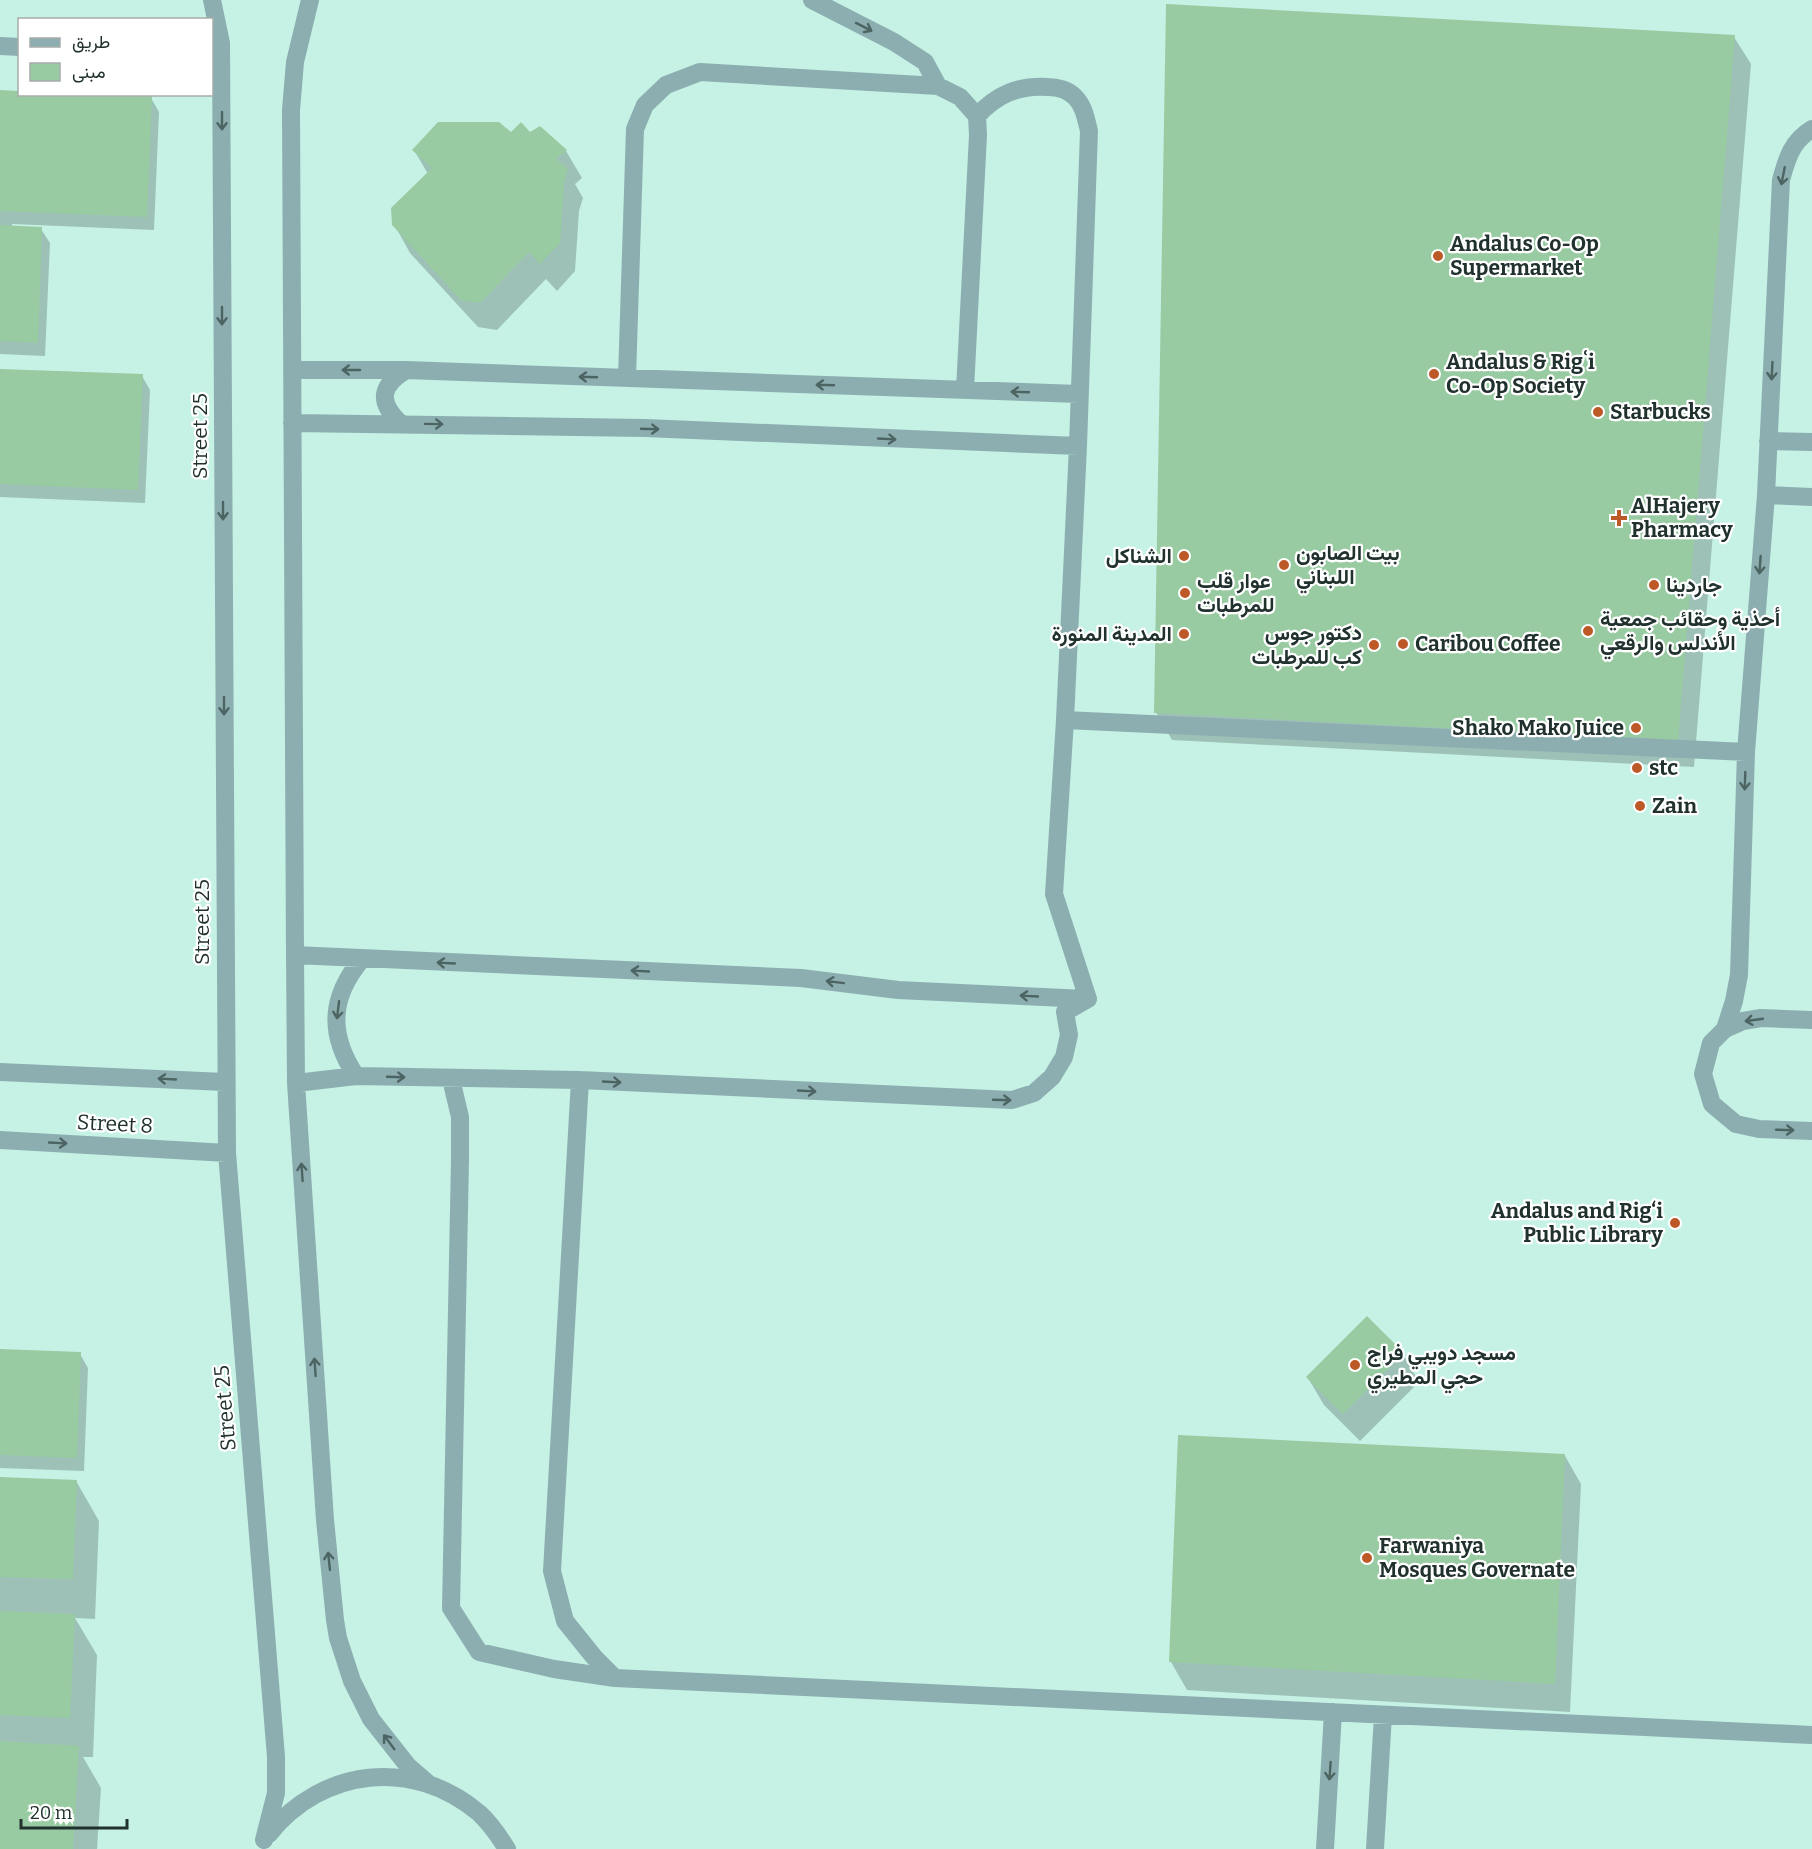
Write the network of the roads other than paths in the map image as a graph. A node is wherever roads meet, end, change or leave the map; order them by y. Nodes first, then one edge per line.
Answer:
1 (212, 0) edge
2 (310, 0) edge
3 (812, 0) edge
4 (0, 46) edge
5 (18, 47) edge
6 (216, 55) edge
7 (938, 86) junction
8 (977, 116) junction
9 (1812, 129) edge
10 (292, 369) junction
11 (406, 370) junction
12 (627, 378) junction
13 (965, 390) junction
14 (1078, 394) junction
15 (292, 423) junction
16 (400, 423) junction
17 (1768, 441) junction
18 (1812, 442) edge
19 (1077, 446) junction
20 (1766, 495) junction
21 (1812, 497) edge
22 (1065, 720) junction
23 (1746, 752) junction
24 (295, 955) junction
25 (363, 959) junction
26 (1088, 999) junction
27 (1812, 1020) edge
28 (1725, 1029) junction
29 (0, 1072) edge
30 (356, 1076) junction
31 (451, 1078) junction
32 (580, 1080) junction
33 (225, 1082) junction
34 (297, 1083) junction
35 (1812, 1131) edge
36 (0, 1140) edge
37 (227, 1153) junction
38 (615, 1678) junction
39 (1333, 1712) junction
40 (1383, 1715) junction
41 (1812, 1735) edge
42 (429, 1785) junction
43 (262, 1845) edge
44 (507, 1849) edge
45 (1325, 1849) edge
46 (1375, 1849) edge

1 - 6 street, Street 25
2 - 10 street
3 -> 7 street
4 - 5 street
6 -> 33 street, Street 25
7 - 8 street
7 - 12 street
8 - 13 street
8 - 14 street
9 -> 17 street
11 -> 10 street
10 - 15 street
12 -> 11 street
11 - 16 street
13 -> 12 street
14 -> 13 street
14 - 19 street
15 - 16 street
15 - 24 street
16 -> 19 street
17 - 18 street
17 - 20 street
19 - 22 street
20 - 21 street
20 -> 23 street
22 - 23 street
22 - 26 street
23 -> 28 street
24 - 25 street
24 - 34 street
26 -> 25 street
25 -> 30 street
32 -> 26 street
27 -> 28 street
28 -> 35 street
33 -> 29 street
30 -> 31 street
30 - 34 street
31 - 32 street
31 - 38 street
32 - 38 street
33 - 37 street, Street 25
42 -> 34 street
36 -> 37 street, Street 8
37 - 43 street, Street 25
38 - 39 street
39 - 40 street
39 -> 45 street
40 - 41 street
40 - 46 street
42 - 43 street
42 - 44 street

